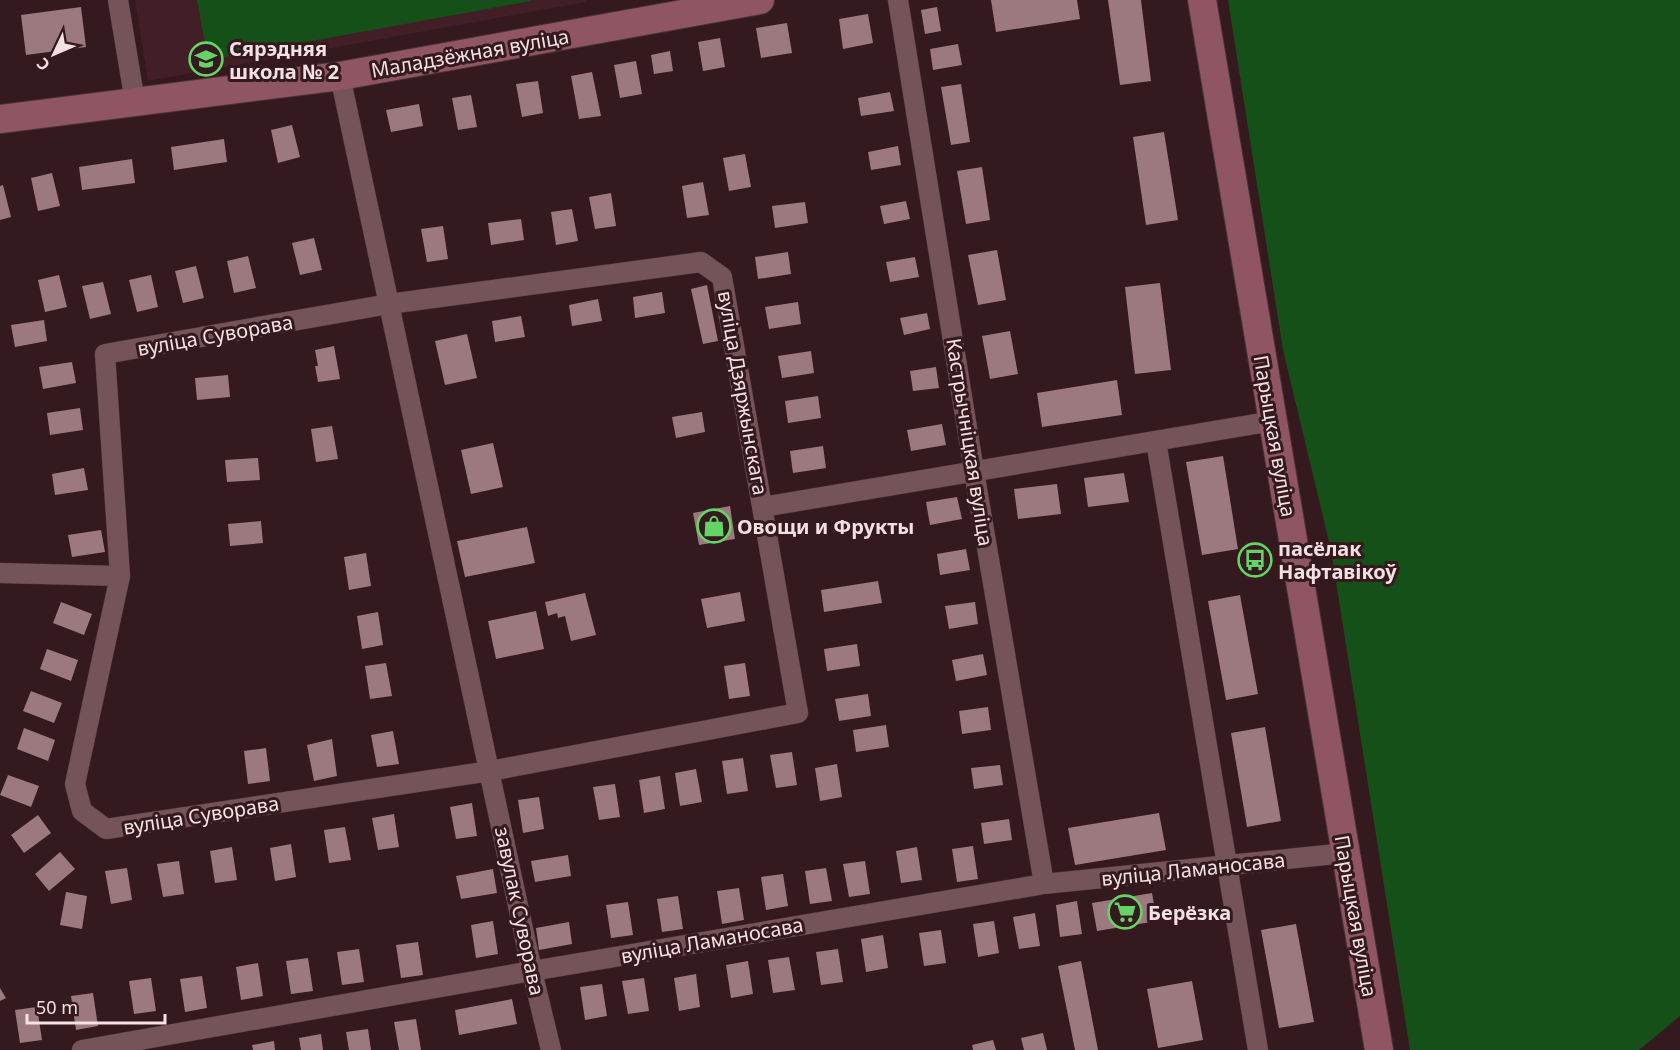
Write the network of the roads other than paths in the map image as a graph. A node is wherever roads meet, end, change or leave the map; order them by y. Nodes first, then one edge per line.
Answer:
1 (118, 0) edge
2 (760, 0) edge
3 (898, 0) edge
4 (1202, 0) edge
5 (340, 76) junction
6 (135, 102) junction
7 (0, 119) edge
8 (388, 304) junction
9 (1273, 421) junction
10 (1156, 441) junction
11 (975, 471) junction
12 (763, 507) junction
13 (0, 573) edge
14 (120, 576) junction
15 (490, 771) junction
16 (1346, 854) junction
17 (1227, 866) junction
18 (1044, 884) junction
19 (532, 971) junction
20 (82, 1050) edge
21 (551, 1050) edge
22 (1258, 1050) edge
23 (1376, 1050) edge

1 - 6 street
2 - 5 main road, Маладзёжная вуліца
3 - 11 street, Кастрычніцкая вуліца
4 - 9 main road, Парыцкая вуліца
5 - 6 main road, Маладзёжная вуліца
5 - 8 street
6 - 7 main road, Маладзёжная вуліца
8 - 12 street, вуліца Дзяржынскага
8 - 14 street, вуліца Суворава
8 - 15 street
9 - 10 street
9 - 16 main road, Парыцкая вуліца
10 - 11 street
10 - 17 street
11 - 12 street
11 - 18 street, Кастрычніцкая вуліца
12 - 15 street, вуліца Дзяржынскага
13 - 14 street
14 - 15 street, вуліца Суворава
15 - 19 street, завулак Суворава
16 - 17 street, вуліца Ламаносава
16 - 23 main road, Парыцкая вуліца
17 - 18 street, вуліца Ламаносава
17 - 22 street
18 - 19 street, вуліца Ламаносава
19 - 20 street, вуліца Ламаносава
19 - 21 street, завулак Суворава

